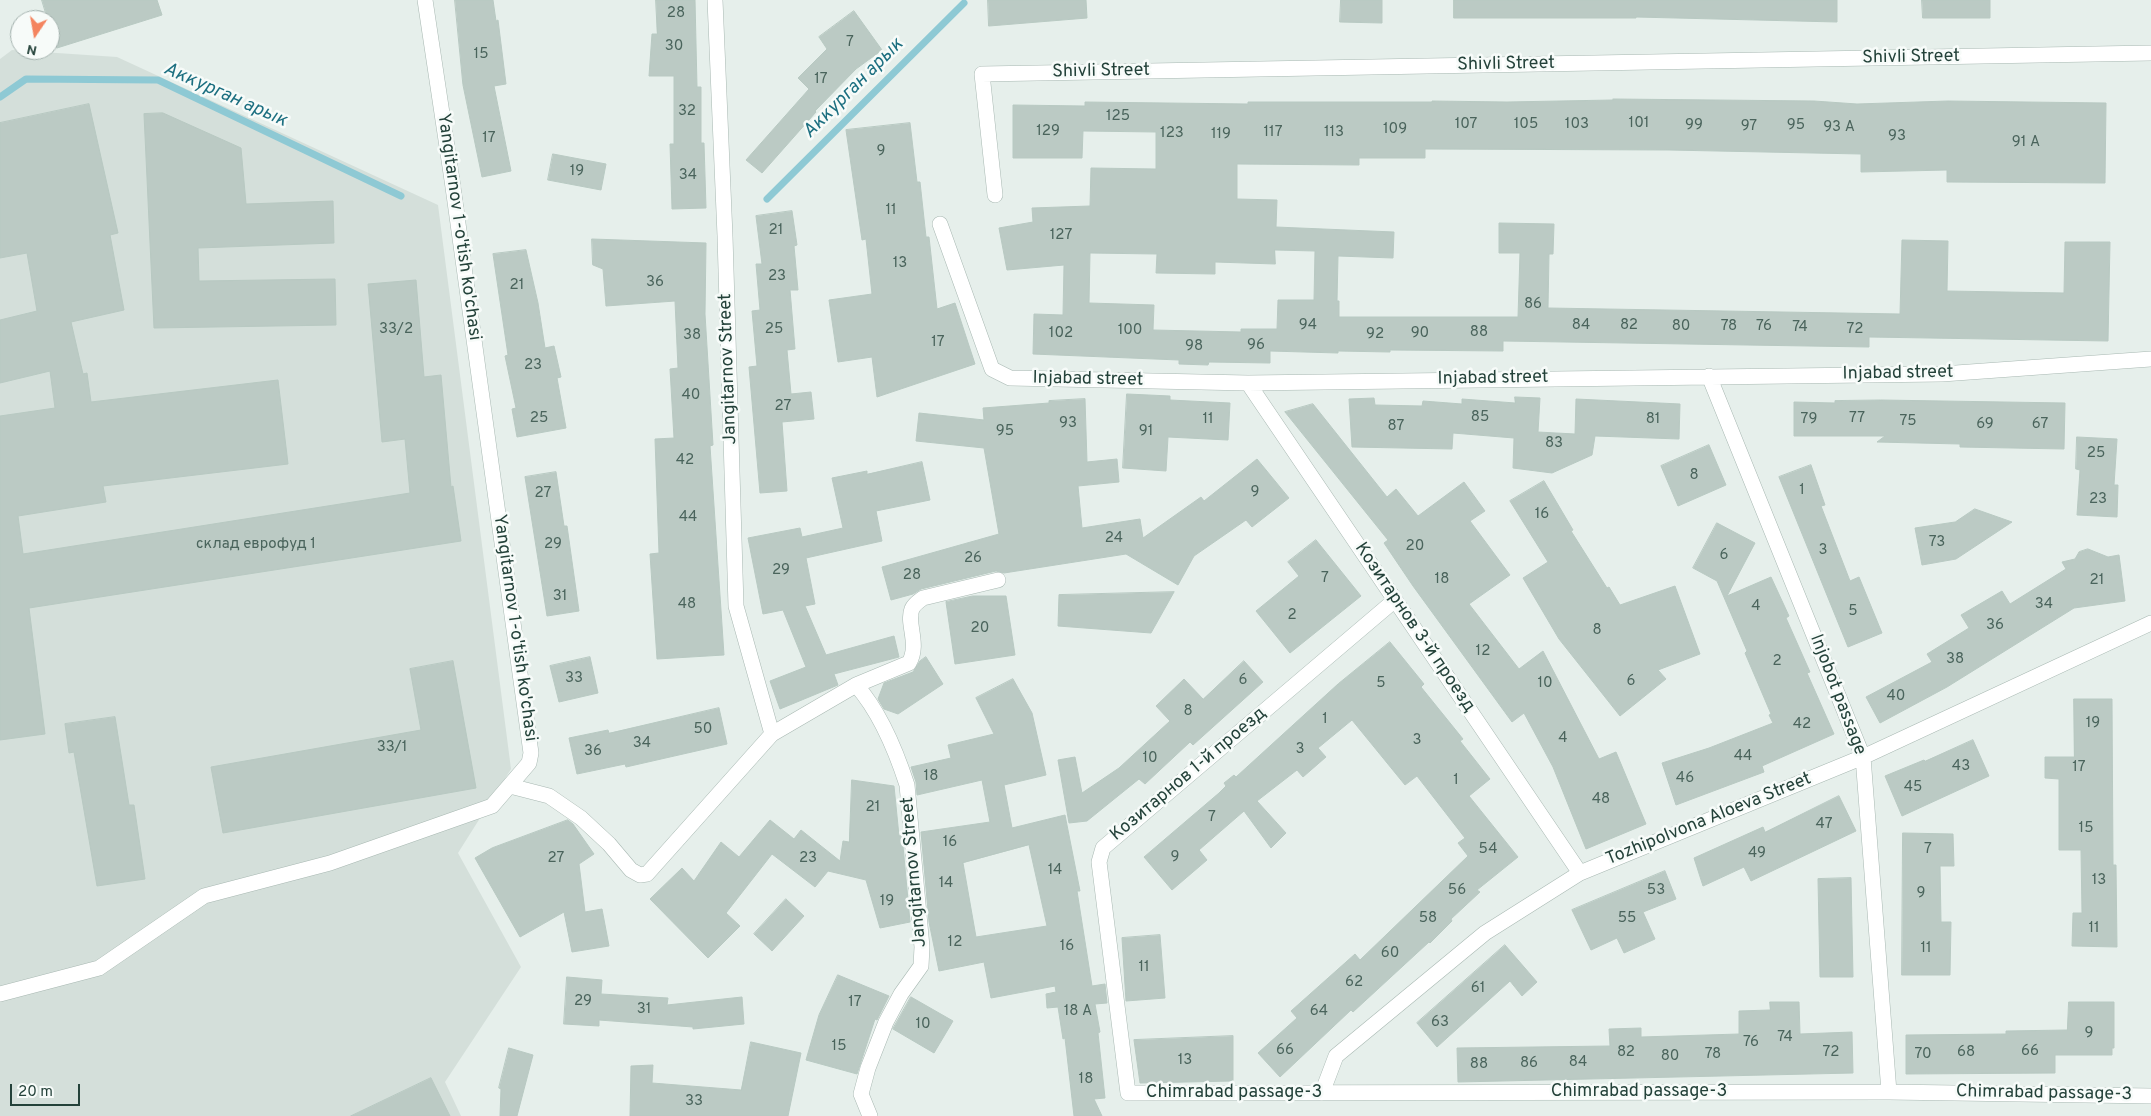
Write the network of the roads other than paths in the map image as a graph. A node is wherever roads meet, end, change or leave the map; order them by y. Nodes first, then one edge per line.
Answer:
1 (425, 0) edge
2 (715, 0) edge
3 (2151, 53) edge
4 (995, 195) dead end
5 (940, 224) dead end
6 (2151, 359) edge
7 (1709, 376) junction
8 (1248, 383) junction
9 (998, 580) dead end
10 (1395, 600) junction
11 (2151, 623) edge
12 (856, 685) junction
13 (772, 734) junction
14 (1863, 757) junction
15 (510, 786) junction
16 (1580, 873) junction
17 (0, 994) edge
18 (1128, 1092) joint
19 (1889, 1092) junction
20 (1322, 1093) junction
21 (2151, 1096) edge
22 (870, 1116) edge

1 - 15 street, Yangitarnov 1-o'tish ko'chasi
2 - 13 street, Jangitarnov Street
3 - 4 street, Shivli Street
5 - 8 street, Injаbаd street
6 - 7 street, Injаbаd street
7 - 8 street, Injаbаd street
7 - 14 street, Injobot passage
8 - 10 street, Козитарнов 3-й проезд
9 - 12 street
10 - 16 street, Козитарнов 3-й проезд
10 - 18 street, Козитарнов 1-й проезд
11 - 14 street, Tozhipolvona Aloeva Street
12 - 13 street
12 - 22 street, Jangitarnov Street
13 - 15 street
14 - 16 street, Tozhipolvona Aloeva Street
14 - 19 street, Injobot passage
15 - 17 street, Yangitarnov 1-o'tish ko'chasi
16 - 20 street, Tozhipolvona Aloeva Street
18 - 20 street, Chimrаbаd passage-3
19 - 20 street, Chimrаbаd passage-3
19 - 21 street, Chimrаbаd passage-3

